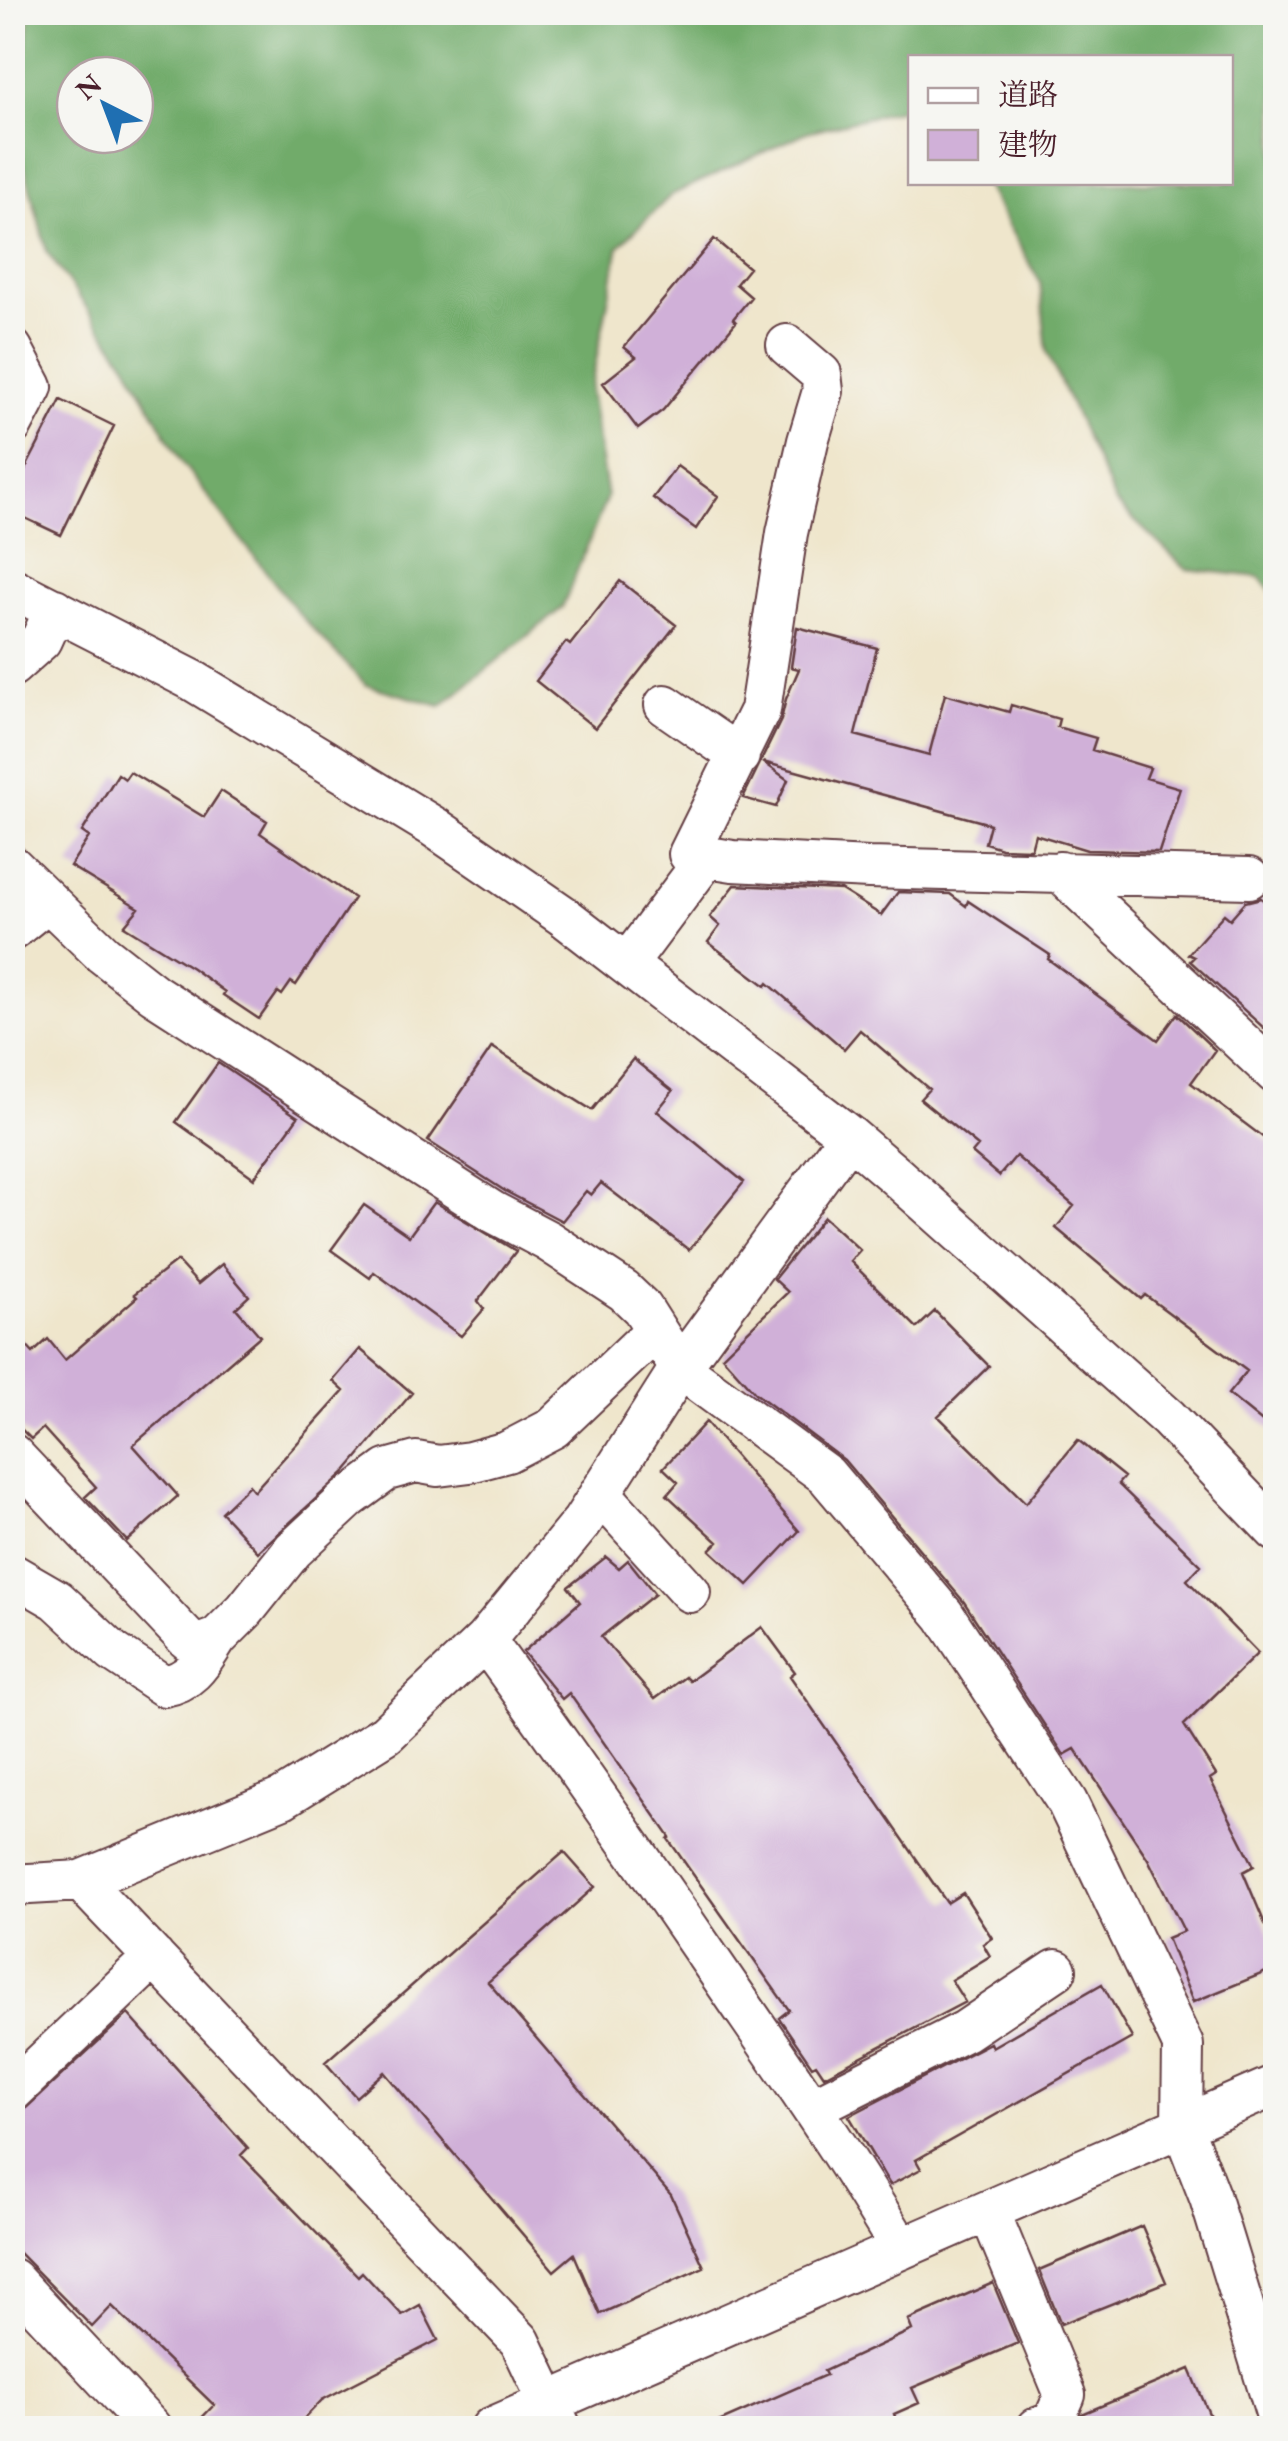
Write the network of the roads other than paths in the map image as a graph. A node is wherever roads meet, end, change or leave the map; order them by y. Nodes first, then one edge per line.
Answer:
1 (787, 344) dead end
2 (12, 350) edge
3 (12, 425) edge
4 (12, 588) edge
5 (55, 609) junction
6 (12, 666) edge
7 (665, 705) dead end
8 (738, 756) junction
9 (707, 857) junction
10 (12, 866) edge
11 (1060, 872) junction
12 (1249, 878) dead end
13 (48, 901) junction
14 (12, 930) edge
15 (627, 964) junction
16 (1276, 1074) edge
17 (849, 1136) junction
18 (656, 1330) junction
19 (680, 1368) junction
20 (12, 1454) edge
21 (600, 1493) junction
22 (1276, 1531) edge
23 (12, 1574) edge
24 (690, 1592) dead end
25 (217, 1638) junction
26 (485, 1640) junction
27 (81, 1881) junction
28 (12, 1885) edge
29 (154, 1957) junction
30 (1056, 1970) dead end
31 (1276, 2085) edge
32 (12, 2092) edge
33 (812, 2108) junction
34 (1182, 2126) junction
35 (989, 2211) junction
36 (900, 2249) junction
37 (12, 2280) edge
38 (1276, 2413) edge
39 (556, 2415) edge
40 (151, 2428) edge
41 (492, 2428) edge
42 (1037, 2428) edge

1 - 8 street
2 - 3 street
4 - 5 street
5 - 6 street
5 - 15 street
7 - 8 street
8 - 9 street
9 - 11 street
9 - 15 street
10 - 13 street
11 - 12 street
11 - 16 street
13 - 14 street
13 - 18 street
15 - 17 street
17 - 19 street
17 - 22 street
18 - 19 street
18 - 25 street
19 - 21 street
19 - 34 street
20 - 25 street
21 - 24 street
21 - 26 street
23 - 25 street
26 - 27 street
26 - 33 street
27 - 28 street
27 - 29 street
29 - 32 street
29 - 39 street
30 - 33 street
31 - 34 street
33 - 36 street
34 - 35 street
34 - 38 street
35 - 36 street
35 - 42 street
36 - 39 street
37 - 40 street
39 - 41 street

